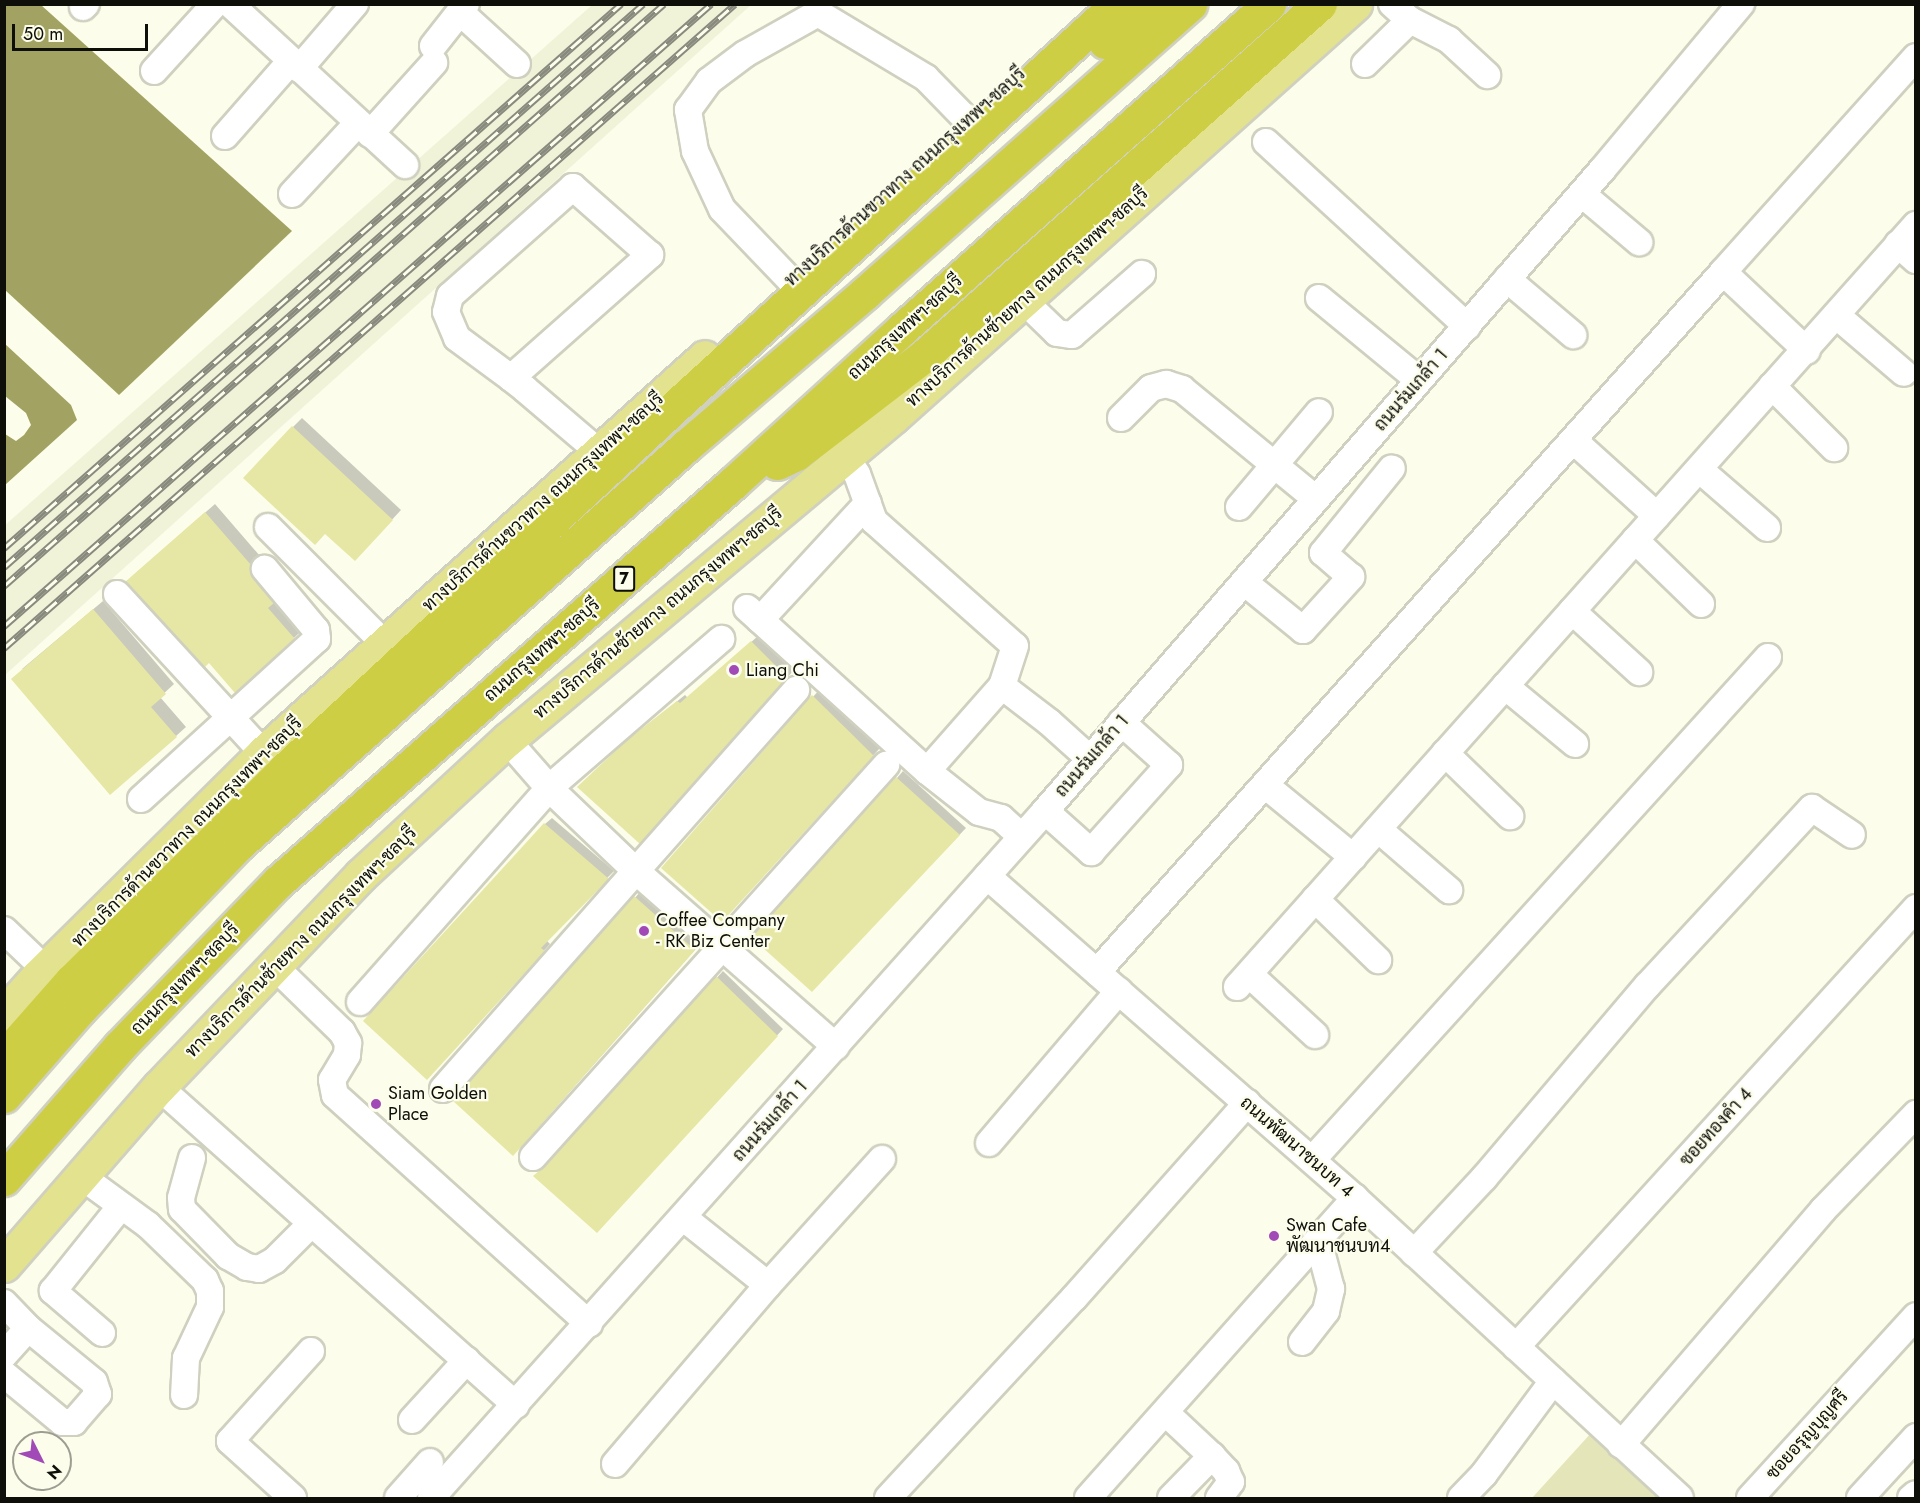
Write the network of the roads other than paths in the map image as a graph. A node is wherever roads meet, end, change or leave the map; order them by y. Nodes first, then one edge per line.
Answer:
1 (215, 4) edge
2 (230, 4) edge
3 (355, 4) edge
4 (1097, 4) edge
5 (1117, 4) edge
6 (1147, 4) edge
7 (1190, 4) edge
8 (1269, 4) edge
9 (1320, 4) edge
10 (1355, 4) edge
11 (1741, 4) edge
12 (463, 8) edge
13 (1401, 12) edge
14 (1916, 57) edge
15 (518, 64) dead end
16 (1365, 64) dead end
17 (295, 65) junction
18 (154, 71) dead end
19 (1487, 75) dead end
20 (968, 121) junction
21 (364, 128) junction
22 (225, 136) dead end
23 (1266, 142) dead end
24 (405, 165) dead end
25 (292, 194) dead end
26 (1582, 194) junction
27 (1916, 225) edge
28 (1639, 242) dead end
29 (1907, 252) edge
30 (1723, 272) junction
31 (1142, 274) dead end
32 (1507, 279) junction
33 (790, 280) junction
34 (1318, 298) dead end
35 (1023, 300) junction
36 (1836, 315) junction
37 (1467, 326) junction
38 (1573, 335) dead end
39 (1806, 350) junction
40 (1904, 373) dead end
41 (511, 378) junction
42 (1419, 381) junction
43 (1772, 386) junction
44 (1319, 412) dead end
45 (1120, 418) dead end
46 (1573, 440) junction
47 (686, 446) junction
48 (1834, 448) dead end
49 (599, 452) junction
50 (846, 456) junction
51 (1276, 464) junction
52 (1392, 468) dead end
53 (1699, 469) junction
54 (733, 483) junction
55 (1316, 499) junction
56 (868, 503) junction
57 (1239, 507) dead end
58 (1657, 516) junction
59 (268, 527) dead end
60 (1767, 528) dead end
61 (1635, 540) junction
62 (265, 569) dead end
63 (1244, 582) junction
64 (117, 594) dead end
65 (1701, 604) dead end
66 (1572, 611) junction
67 (721, 639) dead end
68 (385, 644) junction
69 (1768, 657) dead end
70 (1639, 672) dead end
71 (1002, 686) junction
72 (1506, 686) junction
73 (796, 690) dead end
74 (231, 718) junction
75 (1121, 722) junction
76 (507, 740) junction
77 (1575, 744) dead end
78 (263, 753) junction
79 (1445, 753) junction
80 (1089, 758) junction
81 (886, 765) dead end
82 (927, 771) junction
83 (1265, 785) junction
84 (549, 788) junction
85 (141, 799) dead end
86 (1045, 811) junction
87 (1510, 816) dead end
88 (1378, 829) junction
89 (1852, 835) dead end
90 (1021, 836) junction
91 (1353, 857) junction
92 (636, 871) junction
93 (987, 876) junction
94 (1449, 890) dead end
95 (1316, 899) junction
96 (1916, 908) edge
97 (4, 930) edge
98 (722, 947) junction
99 (1378, 960) dead end
100 (273, 965) junction
101 (46, 970) junction
102 (1097, 972) junction
103 (1119, 992) junction
104 (360, 1002) dead end
105 (4, 1014) edge
106 (1316, 1035) dead end
107 (836, 1047) junction
108 (4, 1057) edge
109 (159, 1087) junction
110 (443, 1089) dead end
111 (4, 1096) edge
112 (1246, 1103) junction
113 (1916, 1114) edge
114 (989, 1143) dead end
115 (533, 1157) dead end
116 (192, 1158) dead end
117 (882, 1159) dead end
118 (1312, 1160) junction
119 (81, 1176) junction
120 (4, 1179) edge
121 (1355, 1198) junction
122 (121, 1206) junction
123 (684, 1218) junction
124 (312, 1223) junction
125 (1318, 1240) junction
126 (1414, 1253) junction
127 (4, 1265) edge
128 (768, 1285) junction
129 (4, 1302) edge
130 (1916, 1316) edge
131 (589, 1324) junction
132 (28, 1328) junction
133 (102, 1333) dead end
134 (1302, 1342) dead end
135 (1516, 1347) junction
136 (311, 1351) dead end
137 (4, 1355) edge
138 (467, 1360) junction
139 (4, 1374) edge
140 (1553, 1381) junction
141 (184, 1395) dead end
142 (516, 1405) junction
143 (1166, 1413) junction
144 (412, 1420) dead end
145 (1916, 1437) edge
146 (1621, 1444) junction
147 (1212, 1456) junction
148 (430, 1462) dead end
149 (615, 1464) dead end
150 (1916, 1494) edge
151 (293, 1498) edge
152 (398, 1498) edge
153 (431, 1498) edge
154 (888, 1498) edge
155 (1088, 1498) edge
156 (1171, 1498) edge
157 (1219, 1498) edge
158 (1461, 1498) edge
159 (1680, 1498) edge
160 (1750, 1498) edge
161 (1860, 1498) edge
162 (1911, 1498) edge

1 - 18 street
2 - 17 street
3 - 17 street
4 - 20 main road, ทางบริการด้านขวาทาง ถนนกรุงเทพฯ-ชลบุรี
5 - 108 highway
6 - 47 highway
7 - 47 highway
8 - 54 highway, ถนนกรุงเทพฯ-ชลบุรี / 7
9 - 54 highway
10 - 35 main road, ทางบริการด้านซ้ายทาง ถนนกรุงเทพฯ-ชลบุรี
11 - 26 street, ถนนร่มเกล้า 1
12 - 15 street
12 - 21 street
13 - 16 street
13 - 19 street
14 - 30 street
17 - 21 street
17 - 22 street
20 - 33 main road, ทางบริการด้านขวาทาง ถนนกรุงเทพฯ-ชลบุรี
20 - 33 street
21 - 24 street
21 - 25 street
23 - 37 street
26 - 28 street
26 - 32 street, ถนนร่มเกล้า 1
27 - 29 street
29 - 36 street
30 - 39 street
30 - 46 street
31 - 35 street
32 - 37 street, ถนนร่มเกล้า 1
32 - 38 street
33 - 49 main road, ทางบริการด้านขวาทาง ถนนกรุงเทพฯ-ชลบุรี
34 - 42 street
35 - 50 main road, ทางบริการด้านซ้ายทาง ถนนกรุงเทพฯ-ชลบุรี
36 - 39 street
36 - 40 street
37 - 42 street, ถนนร่มเกล้า 1
39 - 43 street
41 - 41 street
41 - 49 street
42 - 55 street, ถนนร่มเกล้า 1
43 - 48 street
43 - 53 street
44 - 51 street
45 - 51 street
46 - 58 street
46 - 83 street
47 - 111 highway
49 - 68 main road, ทางบริการด้านขวาทาง ถนนกรุงเทพฯ-ชลบุรี
50 - 56 street
50 - 76 main road, ทางบริการด้านซ้ายทาง ถนนกรุงเทพฯ-ชลบุรี
51 - 55 street
51 - 57 street
52 - 63 street
53 - 58 street
53 - 60 street
54 - 120 highway, ถนนกรุงเทพฯ-ชลบุรี / 7
55 - 63 street, ถนนร่มเกล้า 1
56 - 71 street
56 - 82 street
58 - 61 street
59 - 68 street
61 - 65 street
61 - 66 street
62 - 74 street
63 - 75 street, ถนนร่มเกล้า 1
64 - 74 street
66 - 70 street
66 - 72 street
67 - 84 street
68 - 78 main road, ทางบริการด้านขวาทาง ถนนกรุงเทพฯ-ชลบุรี
69 - 118 street
71 - 80 street
71 - 82 street
72 - 77 street
72 - 79 street
73 - 92 street
74 - 78 street
74 - 85 street
75 - 80 street, ถนนร่มเกล้า 1
75 - 86 street
76 - 84 street
76 - 100 main road, ทางบริการด้านซ้ายทาง ถนนกรุงเทพฯ-ชลบุรี
78 - 101 main road, ทางบริการด้านขวาทาง ถนนกรุงเทพฯ-ชลบุรี
79 - 87 street
79 - 88 street
80 - 86 street, ถนนร่มเกล้า 1
81 - 98 street
82 - 90 street
83 - 91 street
83 - 102 street
84 - 92 street
84 - 104 street
86 - 90 street, ถนนร่มเกล้า 1
88 - 91 street
88 - 94 street
89 - 126 street
90 - 93 street, ถนนร่มเกล้า 1
91 - 95 street
92 - 98 street
92 - 110 street
93 - 102 street, ถนนพัฒนาชนบท 4
93 - 107 street, ถนนร่มเกล้า 1
95 - 99 street
95 - 106 street
96 - 135 street, ซอยทองคำ 4
97 - 101 street
98 - 107 street
98 - 115 street
100 - 109 main road, ทางบริการด้านซ้ายทาง ถนนกรุงเทพฯ-ชลบุรี
100 - 131 street
101 - 105 main road, ทางบริการด้านขวาทาง ถนนกรุงเทพฯ-ชลบุรี
102 - 103 street, ถนนพัฒนาชนบท 4
103 - 112 street, ถนนพัฒนาชนบท 4
103 - 114 street
107 - 123 street, ถนนร่มเกล้า 1
109 - 119 main road, ทางบริการด้านซ้ายทาง ถนนกรุงเทพฯ-ชลบุรี
109 - 124 street
112 - 118 street, ถนนพัฒนาชนบท 4
112 - 154 street
113 - 146 street
116 - 124 street
117 - 128 street
118 - 121 street, ถนนพัฒนาชนบท 4
119 - 122 street
119 - 127 main road, ทางบริการด้านซ้ายทาง ถนนกรุงเทพฯ-ชลบุรี
121 - 125 street
121 - 126 street, ถนนพัฒนาชนบท 4
122 - 133 street
122 - 141 street
123 - 128 street
123 - 131 street, ถนนร่มเกล้า 1
124 - 138 street
125 - 134 street
125 - 143 street
126 - 135 street, ถนนพัฒนาชนบท 4
128 - 149 street
129 - 132 street
130 - 160 street, ซอยอรุญบุญศรี
131 - 142 street, ถนนร่มเกล้า 1
132 - 137 street
132 - 139 street
135 - 140 street, ถนนพัฒนาชนบท 4
136 - 151 street
138 - 142 street
138 - 144 street
140 - 146 street, ถนนพัฒนาชนบท 4
140 - 158 street
142 - 153 street, ถนนร่มเกล้า 1
143 - 147 street
143 - 155 street
145 - 161 street
146 - 159 street, ถนนพัฒนาชนบท 4
147 - 156 street
147 - 157 street
148 - 152 street
150 - 162 street

